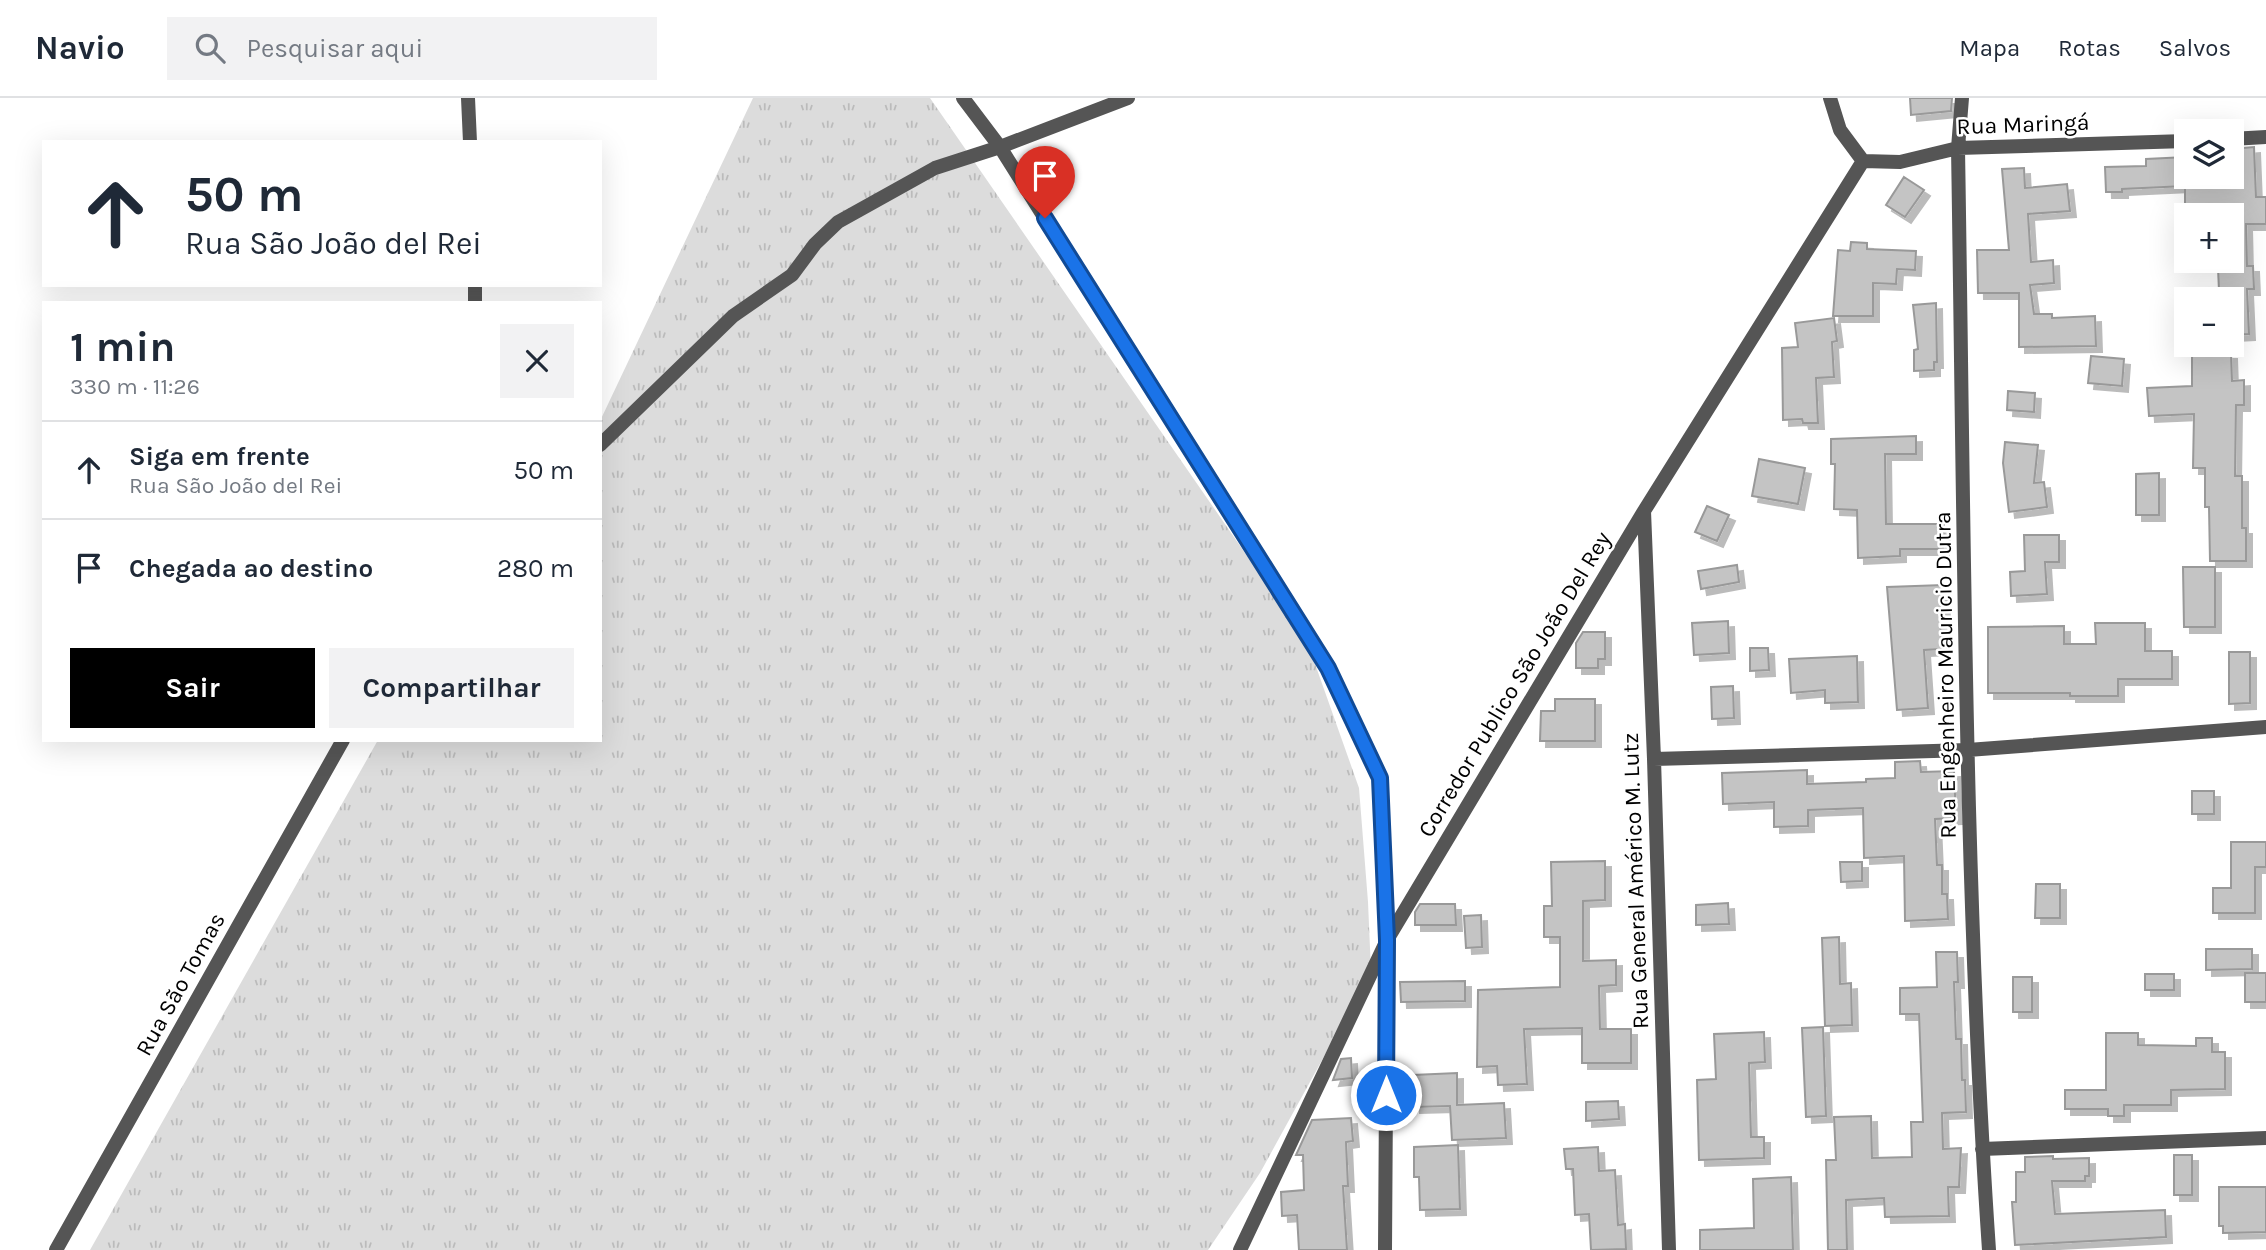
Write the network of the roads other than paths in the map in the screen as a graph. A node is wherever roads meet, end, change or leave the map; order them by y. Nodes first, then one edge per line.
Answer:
1 (468, 98) edge
2 (963, 98) edge
3 (1128, 98) edge
4 (1830, 98) edge
5 (1962, 98) edge
6 (2266, 137) edge
7 (2244, 138) edge
8 (470, 140) edge
9 (2174, 141) edge
10 (1000, 147) junction
11 (1958, 148) junction
12 (1863, 161) junction
13 (602, 443) edge
14 (1644, 511) junction
15 (2266, 727) edge
16 (342, 742) edge
17 (1968, 750) junction
18 (1654, 759) junction
19 (1387, 940) junction
20 (2266, 1138) edge
21 (1982, 1149) junction
22 (56, 1250) edge
23 (1240, 1250) edge
24 (1385, 1250) edge
25 (1668, 1250) edge
26 (1989, 1250) edge

1 - 8 street
2 - 10 street
3 - 10 street
4 - 12 street
5 - 11 street, Rua Engenheiro Mauricio Dutra
6 - 7 street
9 - 11 street, Rua Maringá
10 - 13 street
10 - 19 street
11 - 12 street, Rua Maringá
11 - 17 street, Rua Engenheiro Mauricio Dutra
12 - 14 street, Corredor Publico São João Del Rey
14 - 18 street, Rua General Américo M. Lutz
14 - 19 street, Corredor Publico São João Del Rey
15 - 17 street
16 - 22 street, Rua São Tomas
17 - 18 street
17 - 21 street, Rua Engenheiro Mauricio Dutra
18 - 25 street, Rua General Américo M. Lutz
19 - 23 street, Corredor Publico São João Del Rey
19 - 24 street
20 - 21 street
21 - 26 street, Rua Engenheiro Mauricio Dutra

